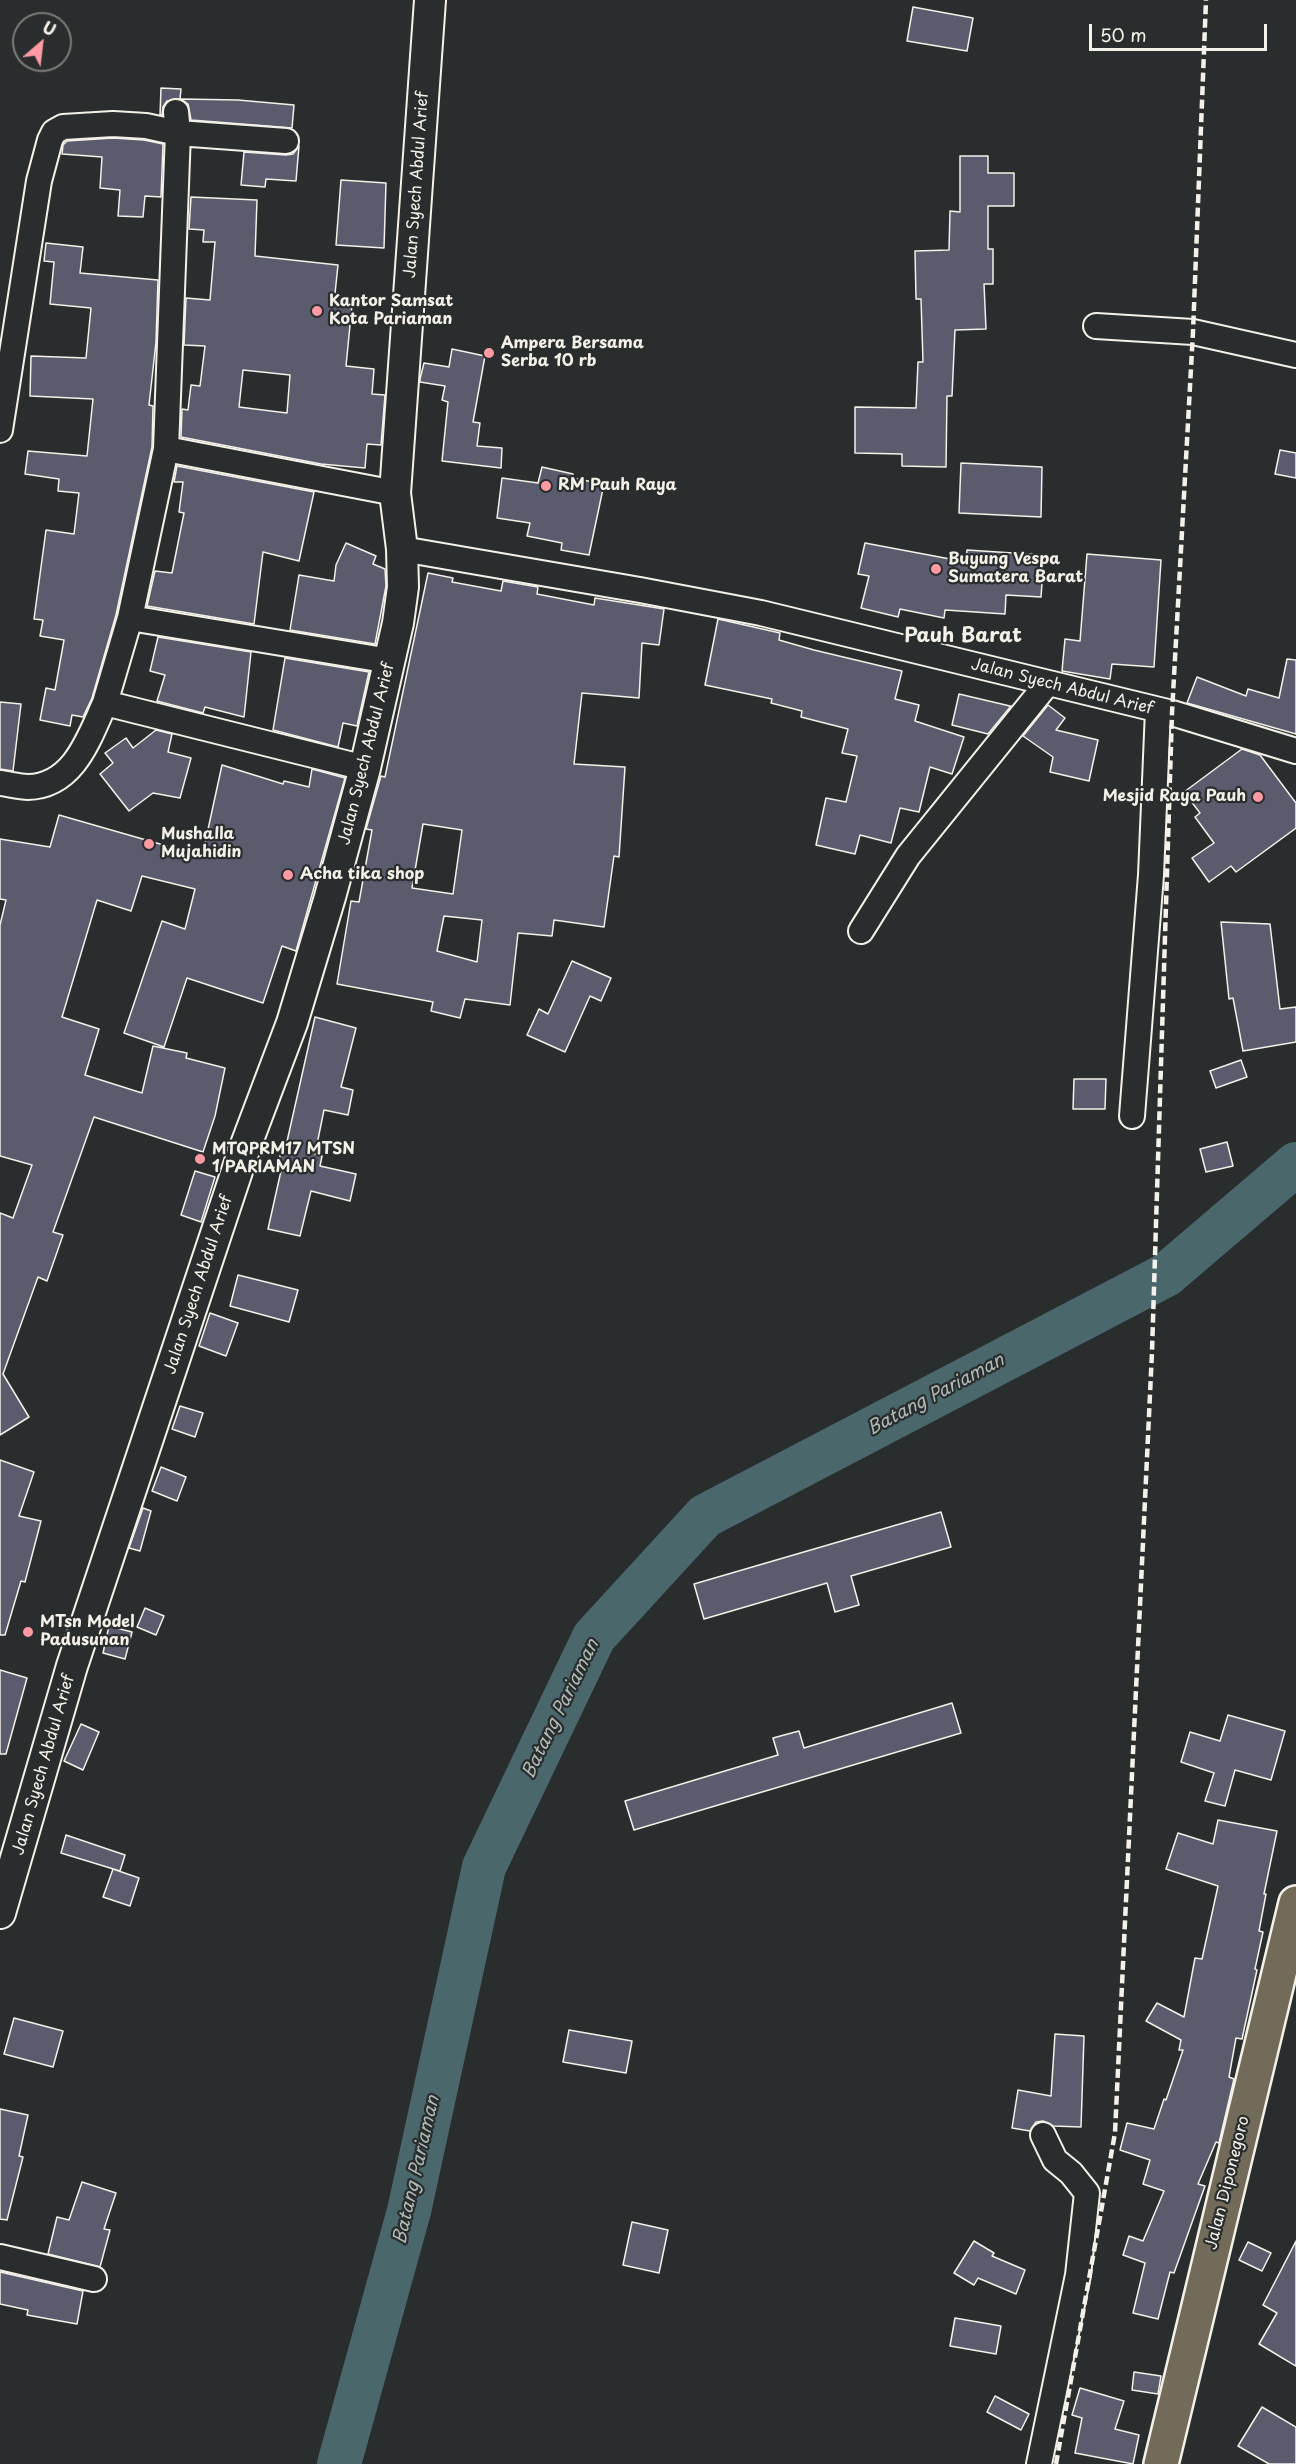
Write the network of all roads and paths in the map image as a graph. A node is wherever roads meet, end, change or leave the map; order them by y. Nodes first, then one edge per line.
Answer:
1 (430, 0) edge
2 (177, 123) junction
3 (286, 141) dead end
4 (1096, 326) dead end
5 (1296, 355) edge
6 (0, 430) edge
7 (166, 449) junction
8 (395, 493) junction
9 (402, 549) junction
10 (130, 618) junction
11 (390, 661) junction
12 (1047, 684) junction
13 (105, 703) junction
14 (1158, 710) junction
15 (1296, 751) edge
16 (365, 768) junction
17 (0, 783) edge
18 (861, 931) dead end
19 (1132, 1116) dead end
20 (1296, 1903) edge
21 (0, 1913) edge
22 (1043, 2136) dead end
23 (0, 2257) edge
24 (94, 2279) dead end
25 (1040, 2464) edge
26 (1161, 2464) edge

1 - 8 street, Jalan Syech Abdul Arief
2 - 3 street
2 - 6 street
2 - 7 street
4 - 5 street
7 - 8 street
7 - 10 street
8 - 9 street, Jalan Syech Abdul Arief
9 - 11 street, Jalan Syech Abdul Arief
9 - 12 street, Jalan Syech Abdul Arief
10 - 11 street
10 - 13 street
11 - 16 street, Jalan Syech Abdul Arief
12 - 14 street, Jalan Syech Abdul Arief
12 - 18 street
13 - 16 street
13 - 17 street
14 - 15 street, Jalan Syech Abdul Arief
14 - 19 street
16 - 21 street, Jalan Syech Abdul Arief
20 - 26 main road, Jalan Diponegoro
22 - 25 street
23 - 24 street

